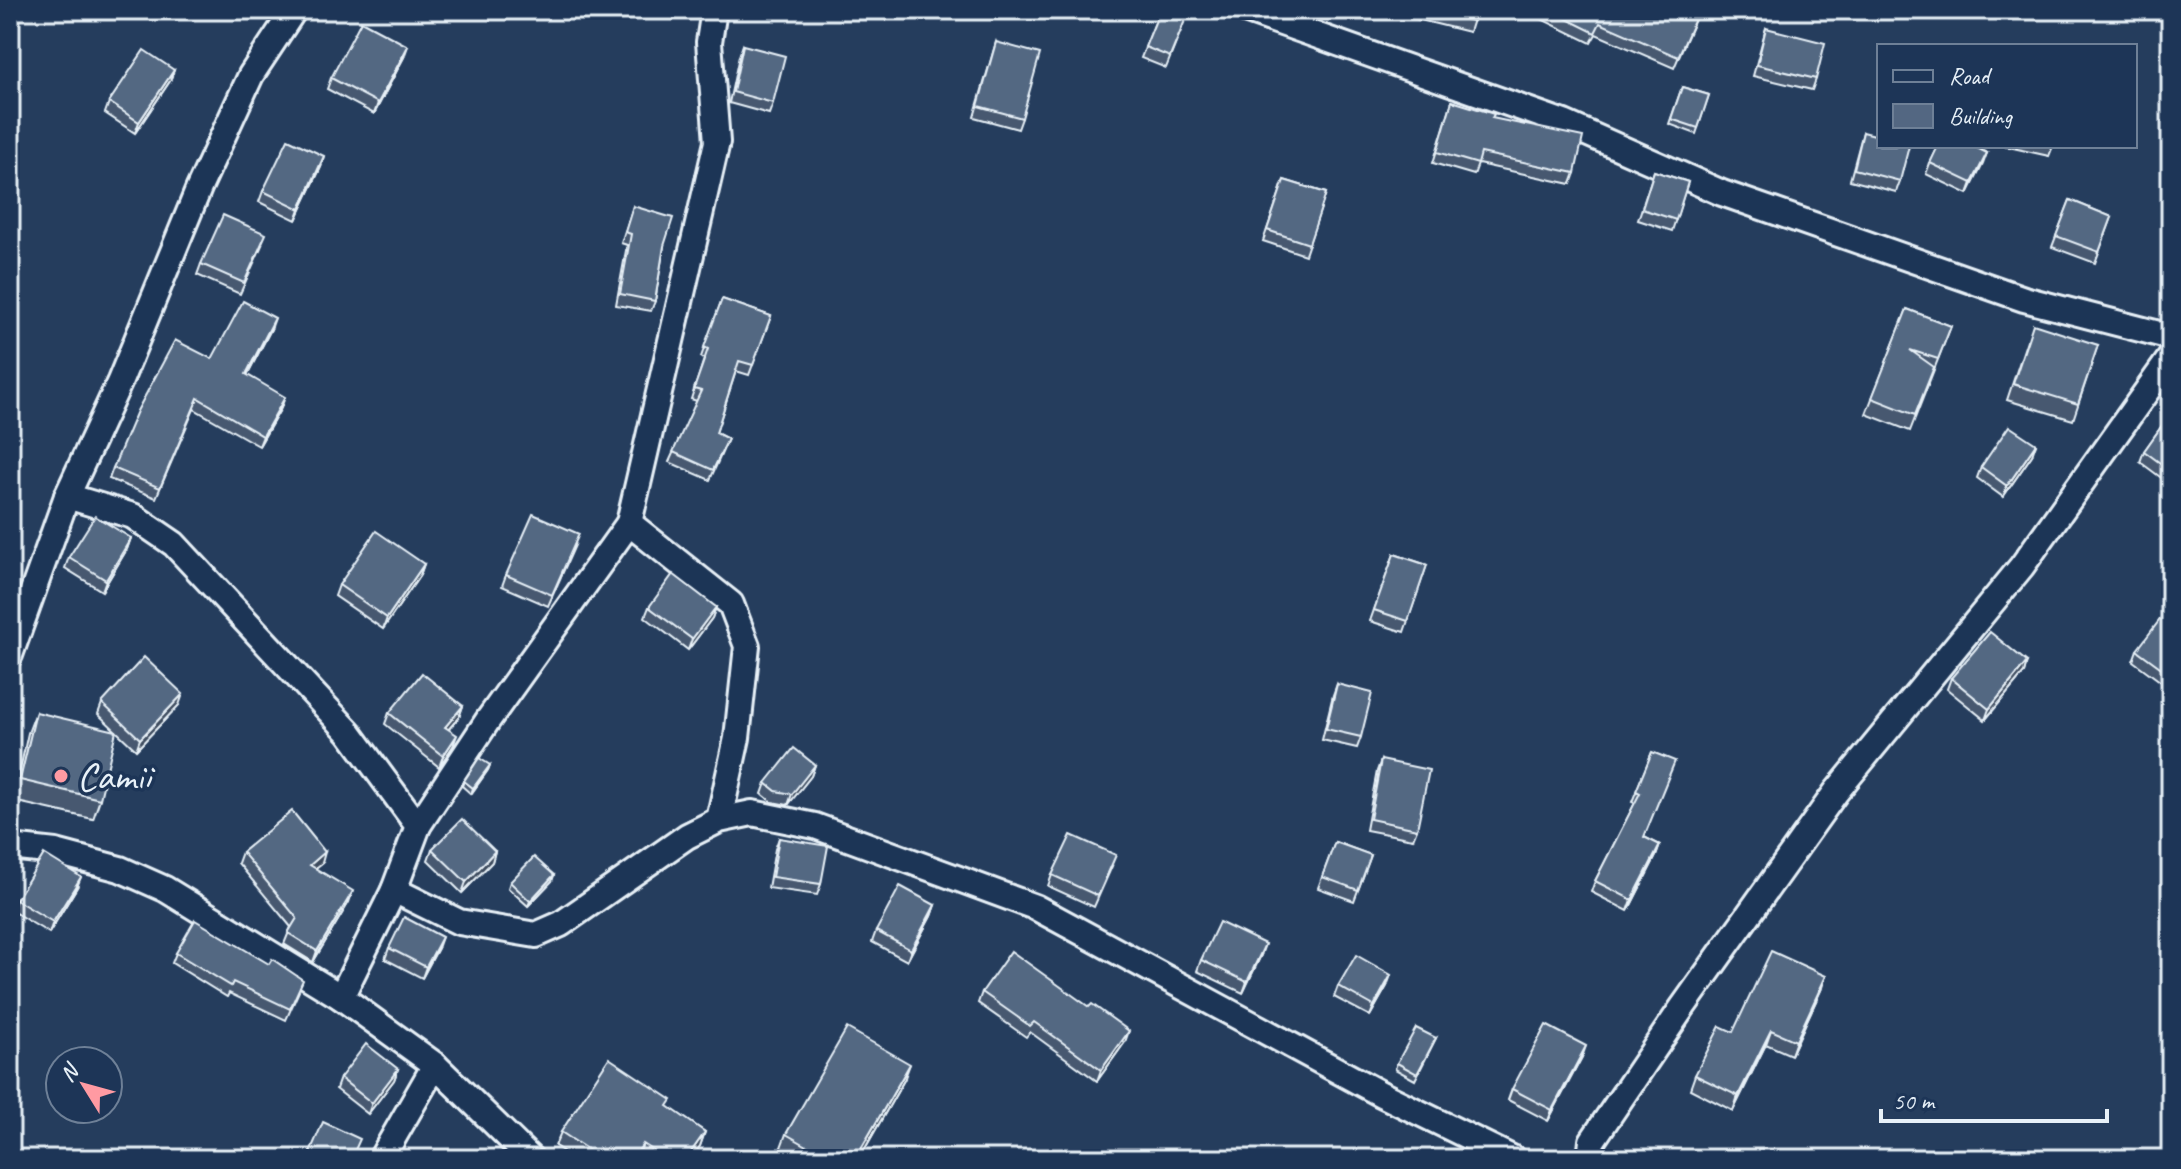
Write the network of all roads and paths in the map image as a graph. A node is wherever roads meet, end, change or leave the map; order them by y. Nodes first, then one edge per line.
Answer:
1 (294, 10) edge
2 (714, 10) edge
3 (1245, 10) edge
4 (2171, 337) edge
5 (2171, 357) edge
6 (67, 496) junction
7 (629, 523) junction
8 (10, 655) edge
9 (719, 820) junction
10 (418, 826) junction
11 (10, 847) edge
12 (394, 890) junction
13 (341, 997) junction
14 (435, 1065) junction
15 (381, 1159) edge
16 (531, 1159) edge
17 (1514, 1159) edge
18 (1590, 1159) edge

1 - 6 street
2 - 7 street
3 - 4 street
5 - 18 street
6 - 8 street
6 - 10 street
7 - 9 street
7 - 10 street
9 - 12 street
9 - 17 street
10 - 12 street
11 - 13 street
12 - 13 street
13 - 14 street
14 - 15 street
14 - 16 street

